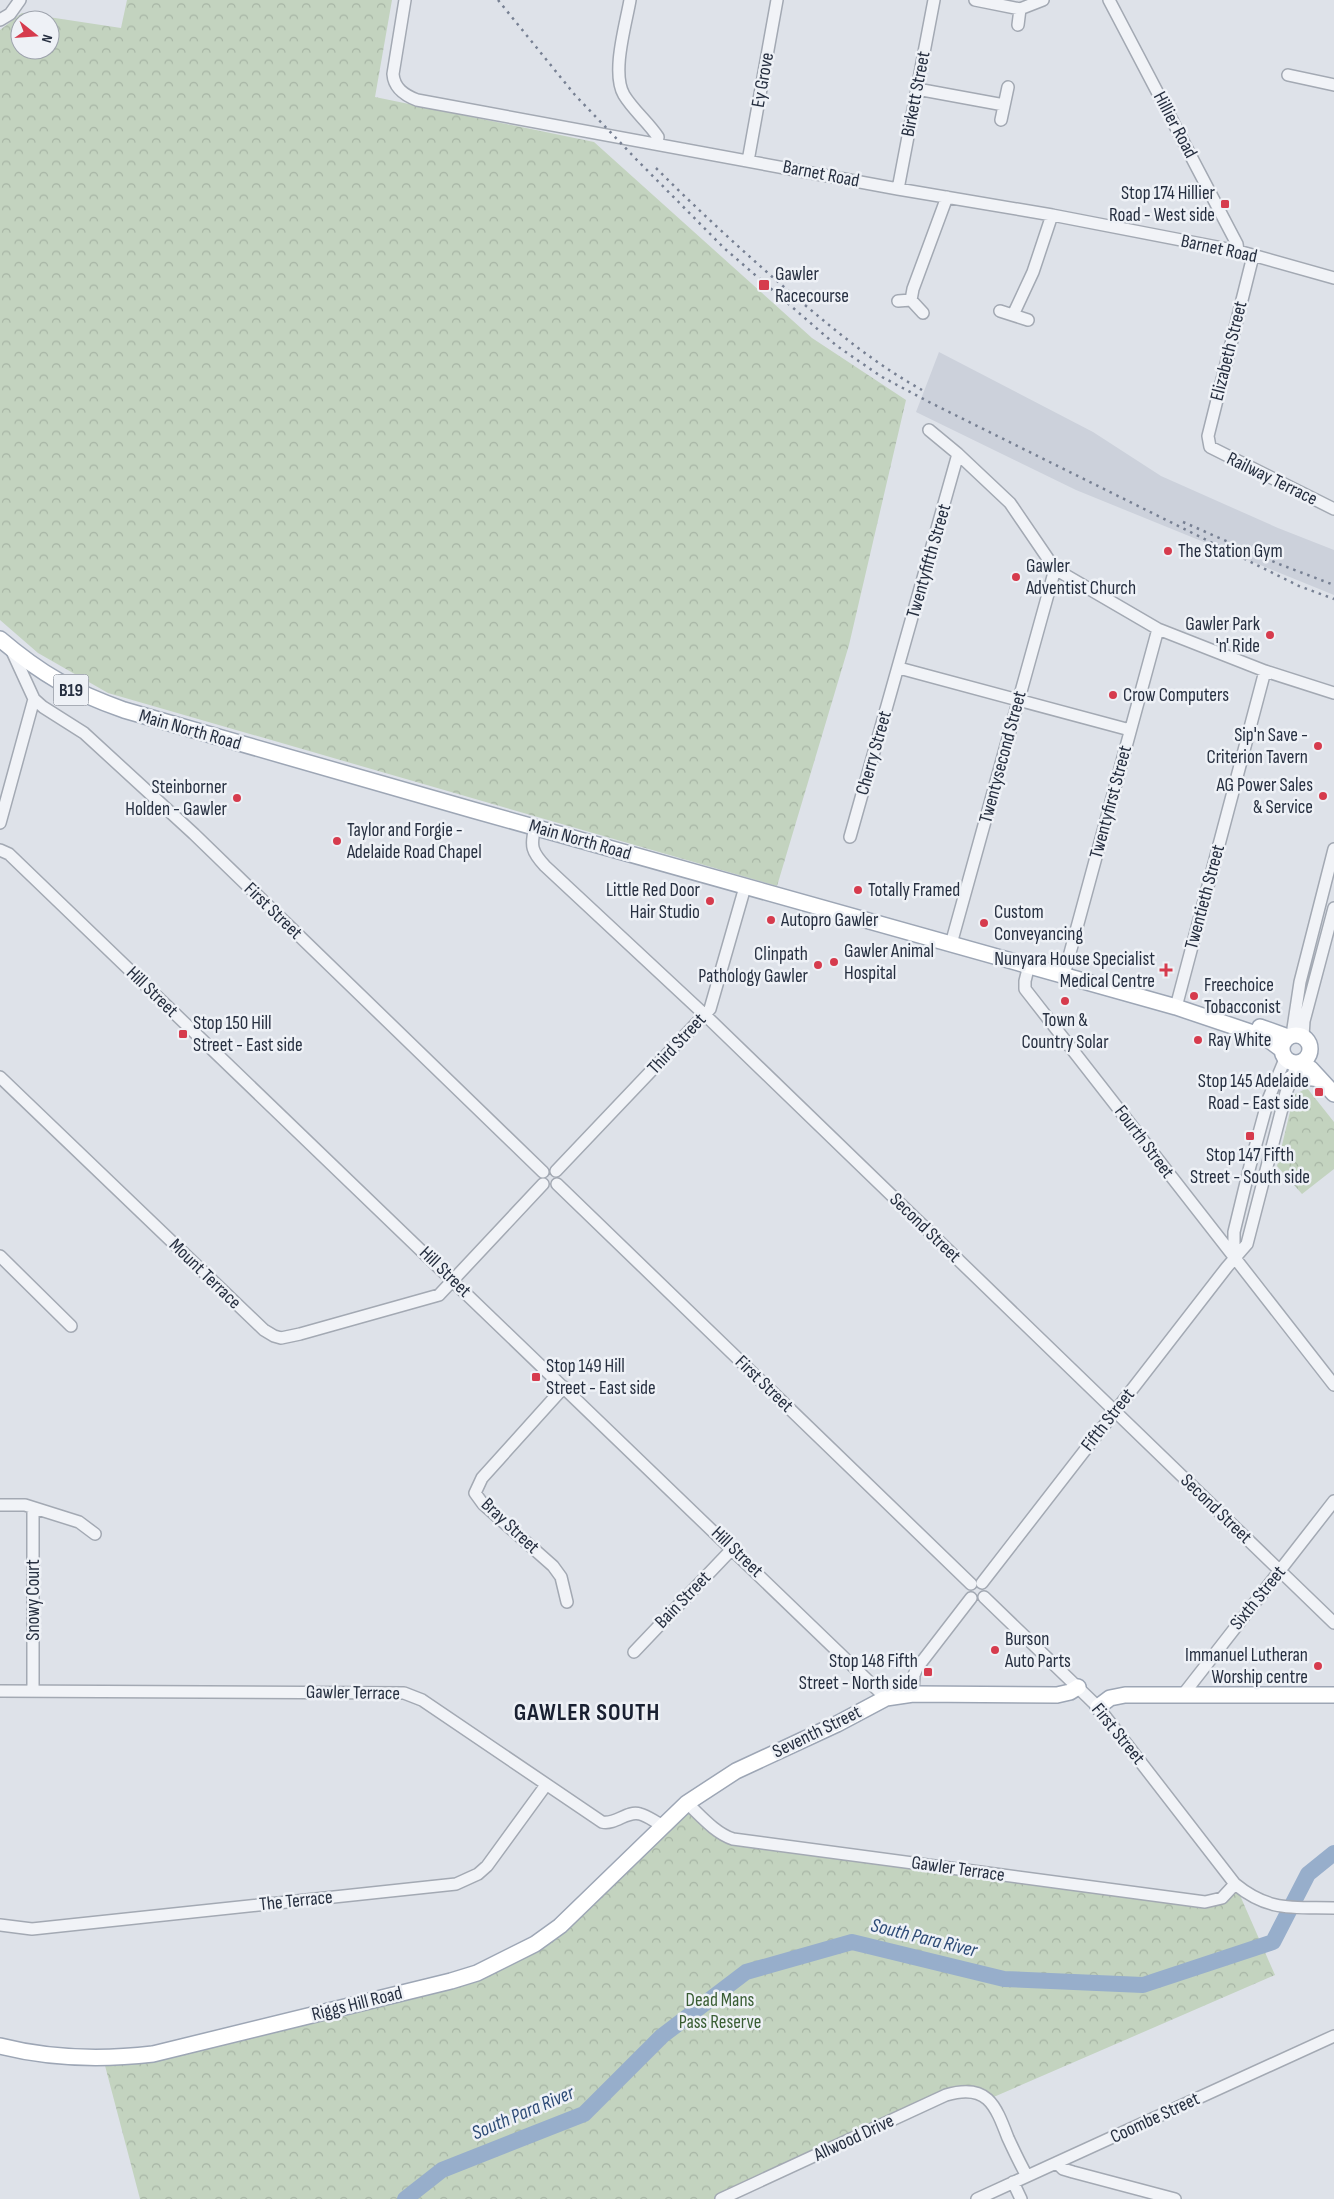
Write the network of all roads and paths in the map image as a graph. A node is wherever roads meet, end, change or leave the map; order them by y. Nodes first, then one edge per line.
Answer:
1 (20, 0) edge
2 (405, 0) edge
3 (630, 0) edge
4 (777, 0) edge
5 (934, 0) edge
6 (975, 0) edge
7 (1043, 0) edge
8 (1109, 0) edge
9 (1020, 9) junction
10 (0, 20) edge
11 (1018, 25) dead end
12 (1288, 75) dead end
13 (1334, 84) edge
14 (1008, 87) dead end
15 (917, 89) junction
16 (1004, 105) junction
17 (1001, 120) dead end
18 (657, 144) junction
19 (748, 161) junction
20 (898, 189) junction
21 (947, 197) junction
22 (1052, 216) junction
23 (1238, 252) junction
24 (1253, 256) junction
25 (1334, 278) edge
26 (911, 300) junction
27 (898, 301) dead end
28 (1000, 311) dead end
29 (923, 313) dead end
30 (1013, 315) junction
31 (1028, 320) dead end
32 (929, 430) dead end
33 (1210, 447) joint
34 (958, 454) junction
35 (1334, 509) edge
36 (1055, 569) junction
37 (1158, 629) junction
38 (5, 643) edge
39 (899, 668) junction
40 (1265, 671) junction
41 (1334, 692) edge
42 (34, 699) junction
43 (1019, 700) junction
44 (1130, 730) junction
45 (0, 823) edge
46 (535, 828) junction
47 (850, 837) dead end
48 (1334, 849) edge
49 (0, 850) edge
50 (744, 887) junction
51 (1334, 908) edge
52 (951, 944) junction
53 (1029, 965) junction
54 (1064, 975) junction
55 (1176, 1007) junction
56 (706, 1015) junction
57 (1295, 1050) junction
58 (0, 1077) edge
59 (1290, 1079) junction
60 (1320, 1079) junction
61 (1334, 1089) edge
62 (1334, 1094) edge
63 (556, 1172) junction
64 (543, 1178) junction
65 (557, 1184) junction
66 (0, 1256) edge
67 (1234, 1258) junction
68 (454, 1281) junction
69 (71, 1326) dead end
70 (1334, 1385) edge
71 (564, 1387) junction
72 (1115, 1411) junction
73 (1334, 1501) edge
74 (0, 1505) edge
75 (33, 1508) junction
76 (95, 1534) dead end
77 (733, 1548) junction
78 (1280, 1571) junction
79 (977, 1583) junction
80 (984, 1597) junction
81 (971, 1598) junction
82 (567, 1602) dead end
83 (1334, 1623) edge
84 (634, 1652) dead end
85 (1078, 1687) junction
86 (0, 1691) edge
87 (33, 1691) junction
88 (913, 1694) junction
89 (1182, 1696) junction
90 (1334, 1696) edge
91 (886, 1698) junction
92 (1098, 1707) junction
93 (546, 1785) junction
94 (687, 1803) junction
95 (662, 1825) junction
96 (1235, 1884) junction
97 (1334, 1908) edge
98 (0, 1925) edge
99 (1334, 2036) edge
100 (0, 2046) edge
101 (1057, 2163) junction
102 (1027, 2176) junction
103 (1013, 2182) junction
104 (721, 2199) edge
105 (977, 2199) edge
106 (1021, 2199) edge
107 (1175, 2199) edge

1 - 10 street
2 - 18 street, Barnet Road
3 - 18 street
4 - 19 street, Ey Grove
5 - 15 street, Birkett Street
6 - 9 street
7 - 9 street
8 - 23 street, Hillier Road
9 - 11 street
12 - 13 street
14 - 16 street
15 - 16 street
15 - 20 street, Birkett Street
16 - 17 street
18 - 19 street, Barnet Road
19 - 20 street, Barnet Road
20 - 21 street, Barnet Road
21 - 22 street, Barnet Road
21 - 26 street
22 - 23 street, Barnet Road
22 - 30 street
23 - 24 street, Barnet Road
24 - 25 street, Barnet Road
24 - 33 street, Elizabeth Street
26 - 27 street
26 - 29 street
28 - 30 street
30 - 31 street
32 - 34 street
33 - 35 street, Railway Terrace
34 - 36 street
34 - 39 street, Twentyfifth Street
36 - 37 street
36 - 43 street, Twentysecond Street
37 - 40 street
37 - 44 street, Twentyfirst Street
38 - 42 street, First Street
38 - 46 main road, Main North Road / B19
39 - 43 street
39 - 47 street, Cherry Street
40 - 41 street
40 - 55 street, Twentieth Street
42 - 45 street
42 - 64 street, First Street
43 - 44 street
43 - 52 street, Twentysecond Street
44 - 54 street, Twentyfirst Street
46 - 50 main road, Main North Road / B19
46 - 56 street, Second Street
48 - 57 street
49 - 68 street, Hill Street
50 - 52 main road, Main North Road / B19
50 - 56 street, Third Street
51 - 57 street
52 - 53 main road, Main North Road / B19
53 - 54 main road, Main North Road / B19
53 - 67 street, Fourth Street
54 - 55 main road, Main North Road / B19
55 - 57 main road, B19
56 - 63 street, Third Street
56 - 72 street, Second Street
57 - 59 street, Fifth Street
57 - 60 main road, B19
57 - 61 main road
57 - 67 street
58 - 68 street, Mount Terrace
59 - 60 main road
59 - 67 street, Fifth Street
60 - 62 main road, B19
63 - 64 street
63 - 65 street
64 - 65 street
64 - 68 street
65 - 79 street, First Street
66 - 69 street
67 - 70 street, Fourth Street
67 - 72 street, Fifth Street
68 - 71 street, Hill Street
71 - 77 street, Hill Street
71 - 82 street, Bray Street
72 - 78 street, Second Street
72 - 79 street, Fifth Street
73 - 78 street, Sixth Street
74 - 75 street
75 - 76 street
75 - 87 street, Snowy Court
77 - 84 street, Bain Street
77 - 91 street, Hill Street
78 - 83 street, Second Street
78 - 89 street, Sixth Street
79 - 80 street
79 - 81 street
80 - 81 street
80 - 85 street, First Street
81 - 88 street
85 - 88 main road, Seventh Street
85 - 92 street, First Street
86 - 87 street, Gawler Terrace
87 - 93 street, Gawler Terrace
88 - 91 main road, Seventh Street
89 - 90 main road
89 - 92 main road
91 - 94 main road, Seventh Street
92 - 96 street, First Street
93 - 95 street, Gawler Terrace
93 - 98 street, The Terrace
94 - 95 main road, Seventh Street
94 - 96 street, Gawler Terrace
95 - 100 main road, Riggs Hill Road
96 - 97 street, First Street
99 - 101 street, Coombe Street
101 - 102 street, Coombe Street
101 - 107 street
102 - 103 street, Coombe Street
102 - 104 street, Allwood Drive
103 - 105 street, Coombe Street
103 - 106 street

